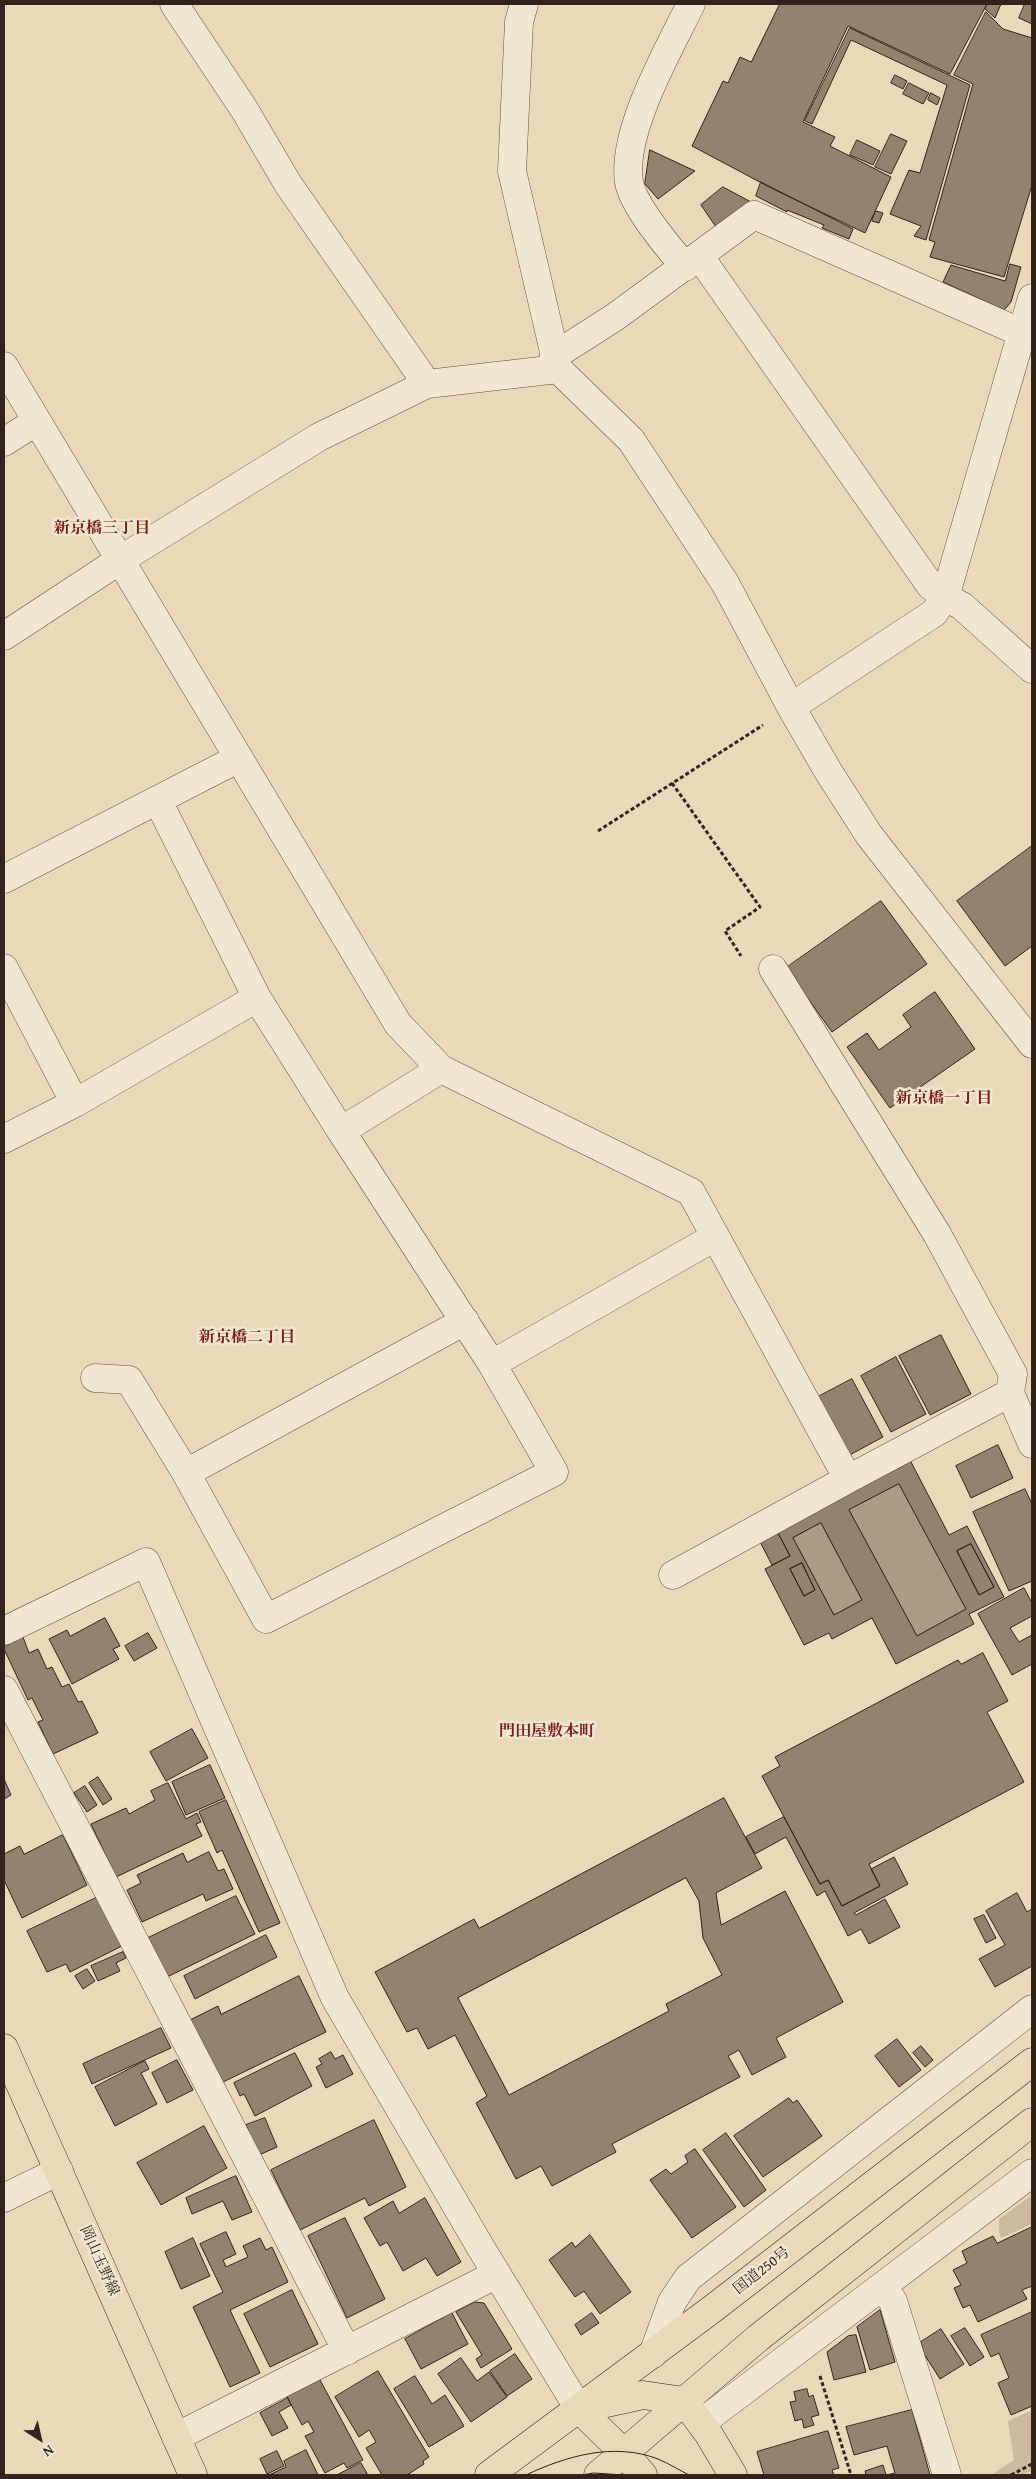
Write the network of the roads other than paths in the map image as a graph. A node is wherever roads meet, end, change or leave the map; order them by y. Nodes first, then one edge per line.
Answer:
1 (174, 4) edge
2 (524, 4) edge
3 (691, 4) edge
4 (692, 262) junction
5 (1032, 298) edge
6 (1022, 333) junction
7 (556, 362) junction
8 (4, 366) edge
9 (427, 384) junction
10 (37, 421) junction
11 (4, 442) edge
12 (120, 560) junction
13 (944, 597) junction
14 (4, 636) edge
15 (1032, 669) edge
16 (791, 707) junction
17 (239, 758) junction
18 (158, 801) junction
19 (4, 879) edge
20 (4, 968) edge
21 (772, 969) road end
22 (257, 998) junction
23 (1032, 1044) edge
24 (441, 1069) junction
25 (75, 1102) junction
26 (341, 1131) junction
27 (4, 1139) edge
28 (715, 1236) junction
29 (465, 1321) junction
30 (492, 1364) junction
31 (95, 1378) dead end
32 (1010, 1393) junction
33 (1032, 1444) edge
34 (186, 1473) junction
35 (848, 1478) junction
36 (673, 1575) dead end
37 (4, 1631) edge
38 (4, 1690) edge
39 (1032, 2009) edge
40 (4, 2048) edge
41 (1032, 2062) edge
42 (1032, 2122) edge
43 (59, 2171) junction
44 (1032, 2173) edge
45 (4, 2198) edge
46 (497, 2274) junction
47 (882, 2287) junction
48 (347, 2351) junction
49 (652, 2354) junction
50 (684, 2401) junction
51 (579, 2409) junction
52 (701, 2423) junction
53 (176, 2437) junction
54 (624, 2453) junction
55 (193, 2475) edge
56 (489, 2475) edge
57 (598, 2475) edge
58 (642, 2475) edge
59 (733, 2475) edge
60 (947, 2475) edge

1 - 9 street
2 - 7 street
3 - 4 street
4 - 6 street
4 - 7 street
4 - 13 street
5 - 6 street
6 - 13 street
7 - 9 street
7 - 16 street
8 - 10 street
9 - 12 street
10 - 11 street
10 - 12 street
12 - 14 street
12 - 17 street
13 - 15 street
13 - 16 street
16 - 23 street
17 - 18 street
17 - 24 street
18 - 19 street
18 - 22 street
20 - 25 street
21 - 32 street
22 - 25 street
22 - 26 street
24 - 26 street
24 - 28 street
25 - 27 street
26 - 29 street
28 - 30 street
28 - 35 street
29 - 30 street
29 - 34 street
30 - 34 street
31 - 34 street
32 - 33 street
32 - 35 street
35 - 36 street
37 - 46 street
38 - 48 street
39 - 49 street
40 - 43 main road, 岡山玉野線
41 - 49 main road, 国道250号
42 - 50 main road
43 - 45 street
43 - 53 main road, 岡山玉野線
44 - 47 street
46 - 48 street
46 - 51 street
47 - 52 street
47 - 60 street
48 - 53 street
49 - 51 main road, 国道250号
50 - 51 main road
50 - 52 main road
50 - 54 main road
51 - 54 main road
51 - 56 main road, 国道250号
52 - 59 main road
53 - 55 main road, 岡山玉野線
54 - 57 main road
54 - 58 main road

